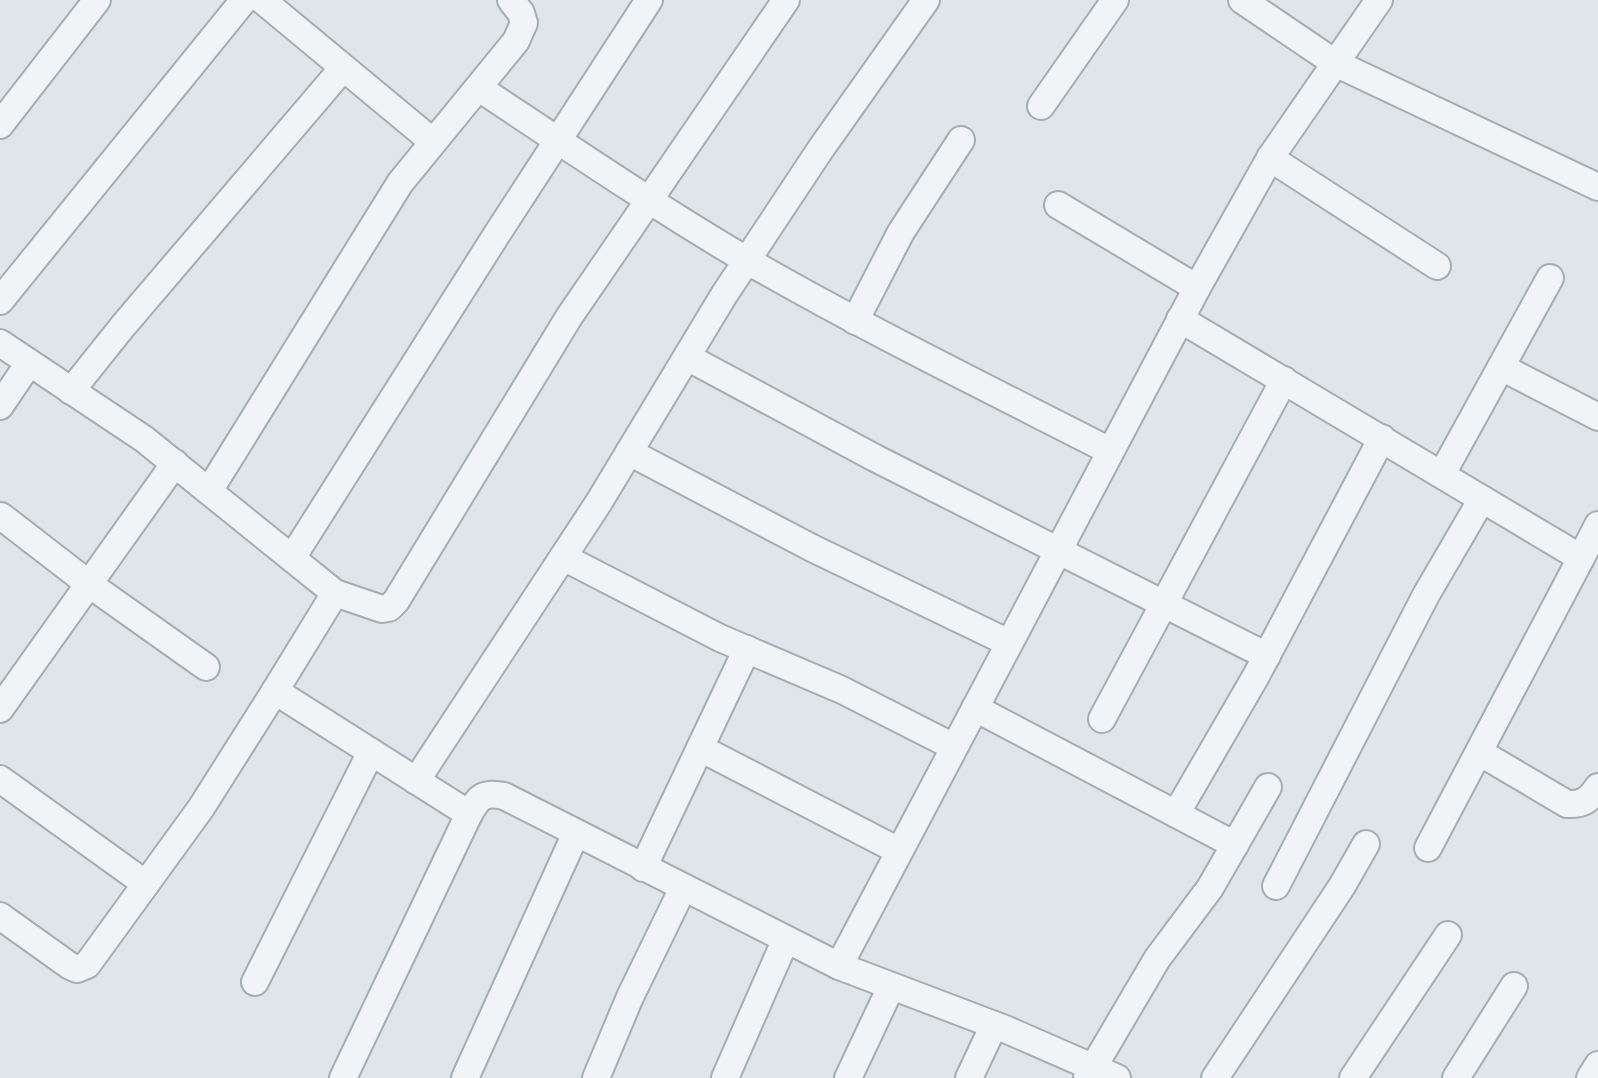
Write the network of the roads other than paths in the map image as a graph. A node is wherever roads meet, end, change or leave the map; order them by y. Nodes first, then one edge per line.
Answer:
1 (97, 0) edge
2 (244, 0) edge
3 (262, 0) edge
4 (511, 0) edge
5 (649, 0) edge
6 (786, 0) edge
7 (926, 0) edge
8 (1115, 0) edge
9 (1242, 0) edge
10 (1379, 0) edge
11 (1335, 63) junction
12 (343, 68) junction
13 (479, 88) junction
14 (1041, 106) dead end
15 (0, 125) edge
16 (558, 140) junction
17 (432, 141) junction
18 (961, 141) dead end
19 (1270, 158) junction
20 (1598, 187) edge
21 (649, 200) junction
22 (1058, 205) dead end
23 (747, 260) junction
24 (1437, 266) dead end
25 (1550, 278) dead end
26 (1197, 288) junction
27 (0, 301) edge
28 (1180, 319) junction
29 (855, 321) junction
30 (0, 343) edge
31 (687, 357) junction
32 (29, 363) junction
33 (1501, 367) junction
34 (1284, 380) junction
35 (71, 391) junction
36 (0, 406) edge
37 (1598, 417) edge
38 (1382, 438) junction
39 (1111, 451) junction
40 (629, 453) junction
41 (174, 463) junction
42 (1442, 474) junction
43 (209, 491) junction
44 (1482, 499) junction
45 (1, 516) edge
46 (1598, 525) edge
47 (1058, 549) junction
48 (563, 557) junction
49 (292, 558) junction
50 (1581, 558) junction
51 (89, 584) junction
52 (335, 593) junction
53 (1164, 605) junction
54 (1009, 643) junction
55 (747, 649) junction
56 (1267, 656) junction
57 (206, 667) dead end
58 (275, 691) junction
59 (975, 708) junction
60 (0, 709) edge
61 (1102, 719) dead end
62 (954, 747) junction
63 (700, 748) junction
64 (371, 752) junction
65 (1479, 752) junction
66 (0, 779) edge
67 (416, 781) junction
68 (1268, 787) dead end
69 (1598, 787) edge
70 (469, 814) junction
71 (1176, 814) junction
72 (576, 833) junction
73 (1366, 844) dead end
74 (1235, 845) junction
75 (1428, 848) dead end
76 (899, 851) junction
77 (643, 868) junction
78 (146, 884) junction
79 (1276, 886) dead end
80 (682, 888) junction
81 (0, 916) edge
82 (1448, 935) dead end
83 (785, 940) junction
84 (839, 966) junction
85 (255, 982) dead end
86 (1514, 986) dead end
87 (891, 987) junction
88 (994, 1025) junction
89 (1598, 1065) edge
90 (1089, 1073) edge
91 (343, 1078) edge
92 (465, 1078) edge
93 (596, 1078) edge
94 (725, 1078) edge
95 (848, 1078) edge
96 (969, 1078) edge
97 (1117, 1078) edge
98 (1215, 1078) edge
99 (1353, 1078) edge
100 (1456, 1078) edge
101 (1590, 1078) edge

1 - 15 street
2 - 27 street
3 - 12 street
4 - 13 street
5 - 16 street
6 - 21 street
7 - 23 street
8 - 14 street
9 - 11 street
10 - 11 street
11 - 19 street
11 - 20 street
12 - 17 street
12 - 35 street
13 - 16 street
13 - 17 street
16 - 21 street
16 - 49 street
17 - 43 street
18 - 29 street
19 - 24 street
19 - 26 street
21 - 23 street
21 - 52 street
22 - 26 street
23 - 29 street
23 - 31 street
25 - 33 street
26 - 28 street
28 - 34 street
28 - 39 street
29 - 39 street
30 - 32 street
31 - 40 street
31 - 47 street
32 - 35 street
32 - 36 street
33 - 37 street
33 - 42 street
34 - 38 street
34 - 53 street
35 - 41 street
38 - 42 street
38 - 56 street
39 - 47 street
40 - 48 street
40 - 54 street
41 - 43 street
41 - 51 street
42 - 44 street
43 - 49 street
44 - 50 street
44 - 79 street
45 - 51 street
46 - 50 street
47 - 53 street
47 - 54 street
48 - 55 street
48 - 67 street
49 - 52 street
50 - 65 street
51 - 57 street
51 - 60 street
52 - 58 street
53 - 56 street
53 - 61 street
54 - 59 street
55 - 62 street
55 - 63 street
56 - 71 street
58 - 64 street
58 - 78 street
59 - 62 street
59 - 71 street
62 - 76 street
63 - 76 street
63 - 77 street
64 - 67 street
64 - 85 street
65 - 69 street
65 - 75 street
66 - 78 street
67 - 70 street
68 - 74 street
70 - 72 street
70 - 91 street
71 - 74 street
72 - 77 street
72 - 92 street
73 - 98 street
74 - 90 street
76 - 84 street
77 - 80 street
78 - 81 street
80 - 83 street
80 - 93 street
82 - 99 street
83 - 84 street
83 - 94 street
84 - 87 street
86 - 100 street
87 - 88 street
87 - 95 street
88 - 90 street
88 - 96 street
89 - 101 street
90 - 97 street

